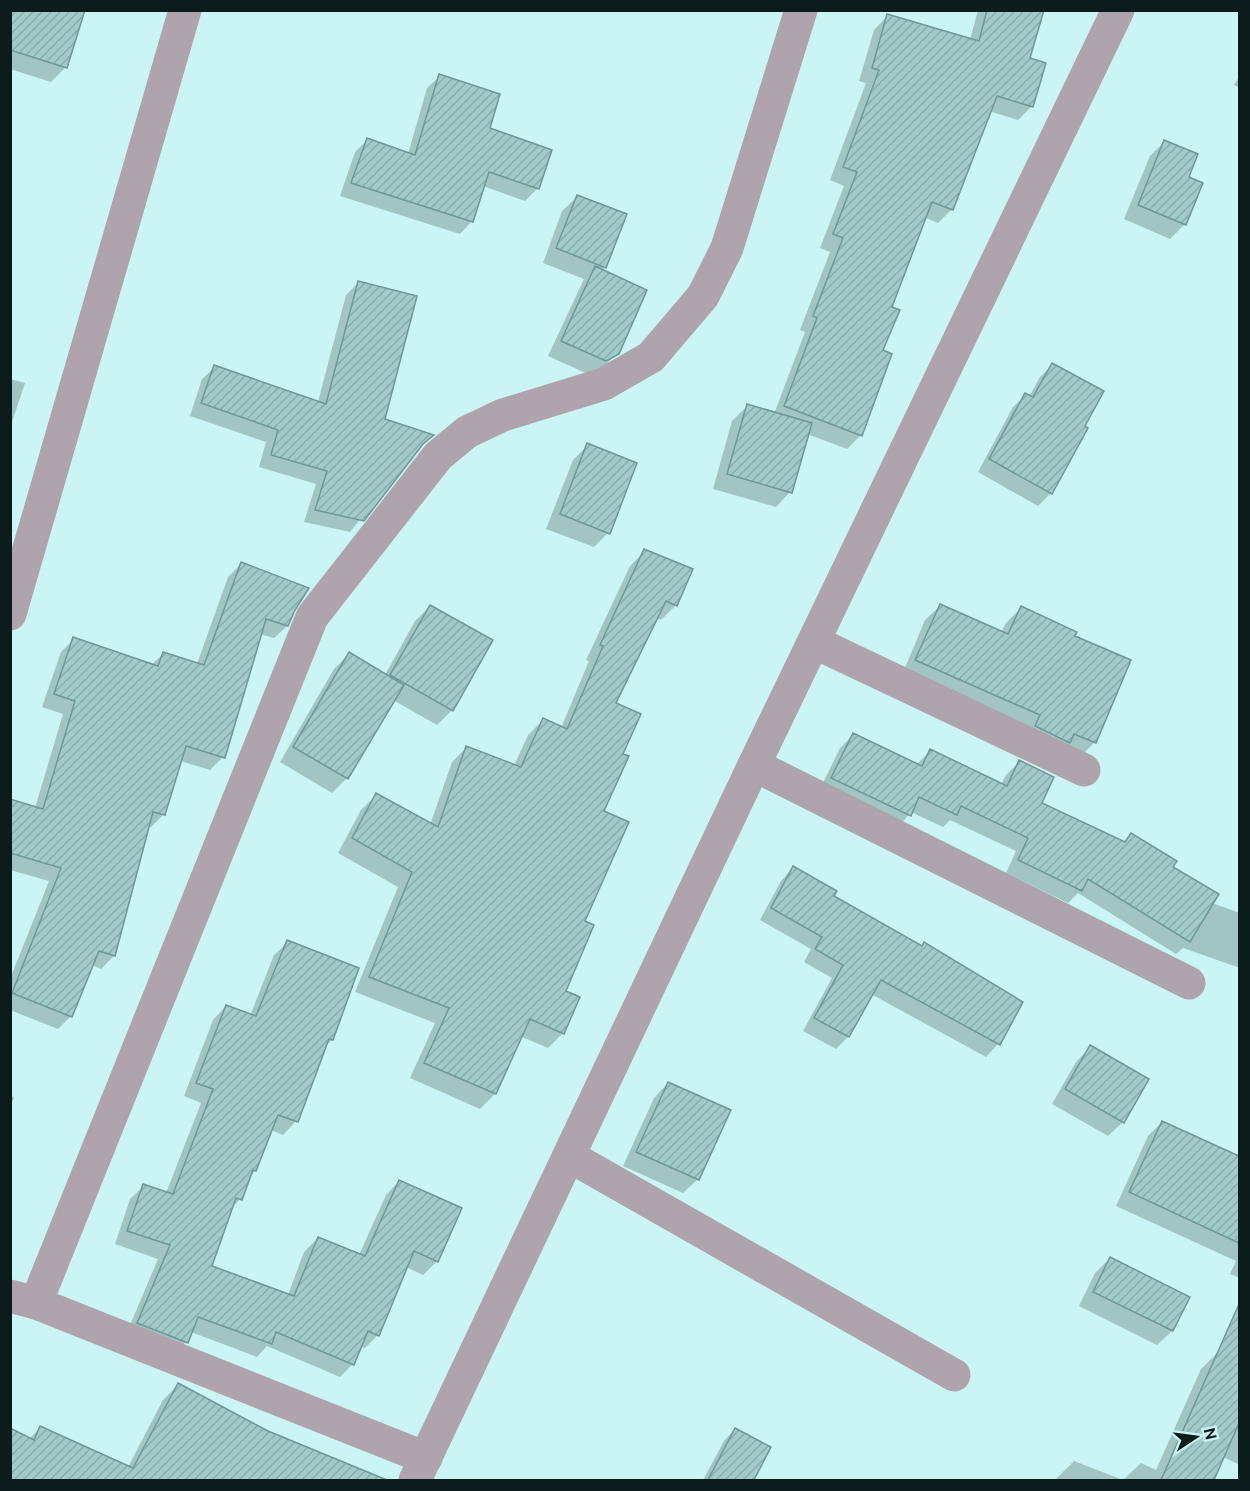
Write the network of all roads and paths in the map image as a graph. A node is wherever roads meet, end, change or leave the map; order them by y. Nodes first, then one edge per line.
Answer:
1 (185, 10) edge
2 (801, 10) edge
3 (1118, 10) edge
4 (10, 614) edge
5 (814, 642) junction
6 (754, 765) junction
7 (1084, 770) dead end
8 (1190, 983) dead end
9 (569, 1156) junction
10 (23, 1300) edge
11 (954, 1376) dead end
12 (420, 1469) edge

1 - 4 street
2 - 10 street
3 - 5 street
5 - 6 street
5 - 7 street
6 - 8 street
6 - 9 street
9 - 11 street
9 - 12 street
10 - 12 street

